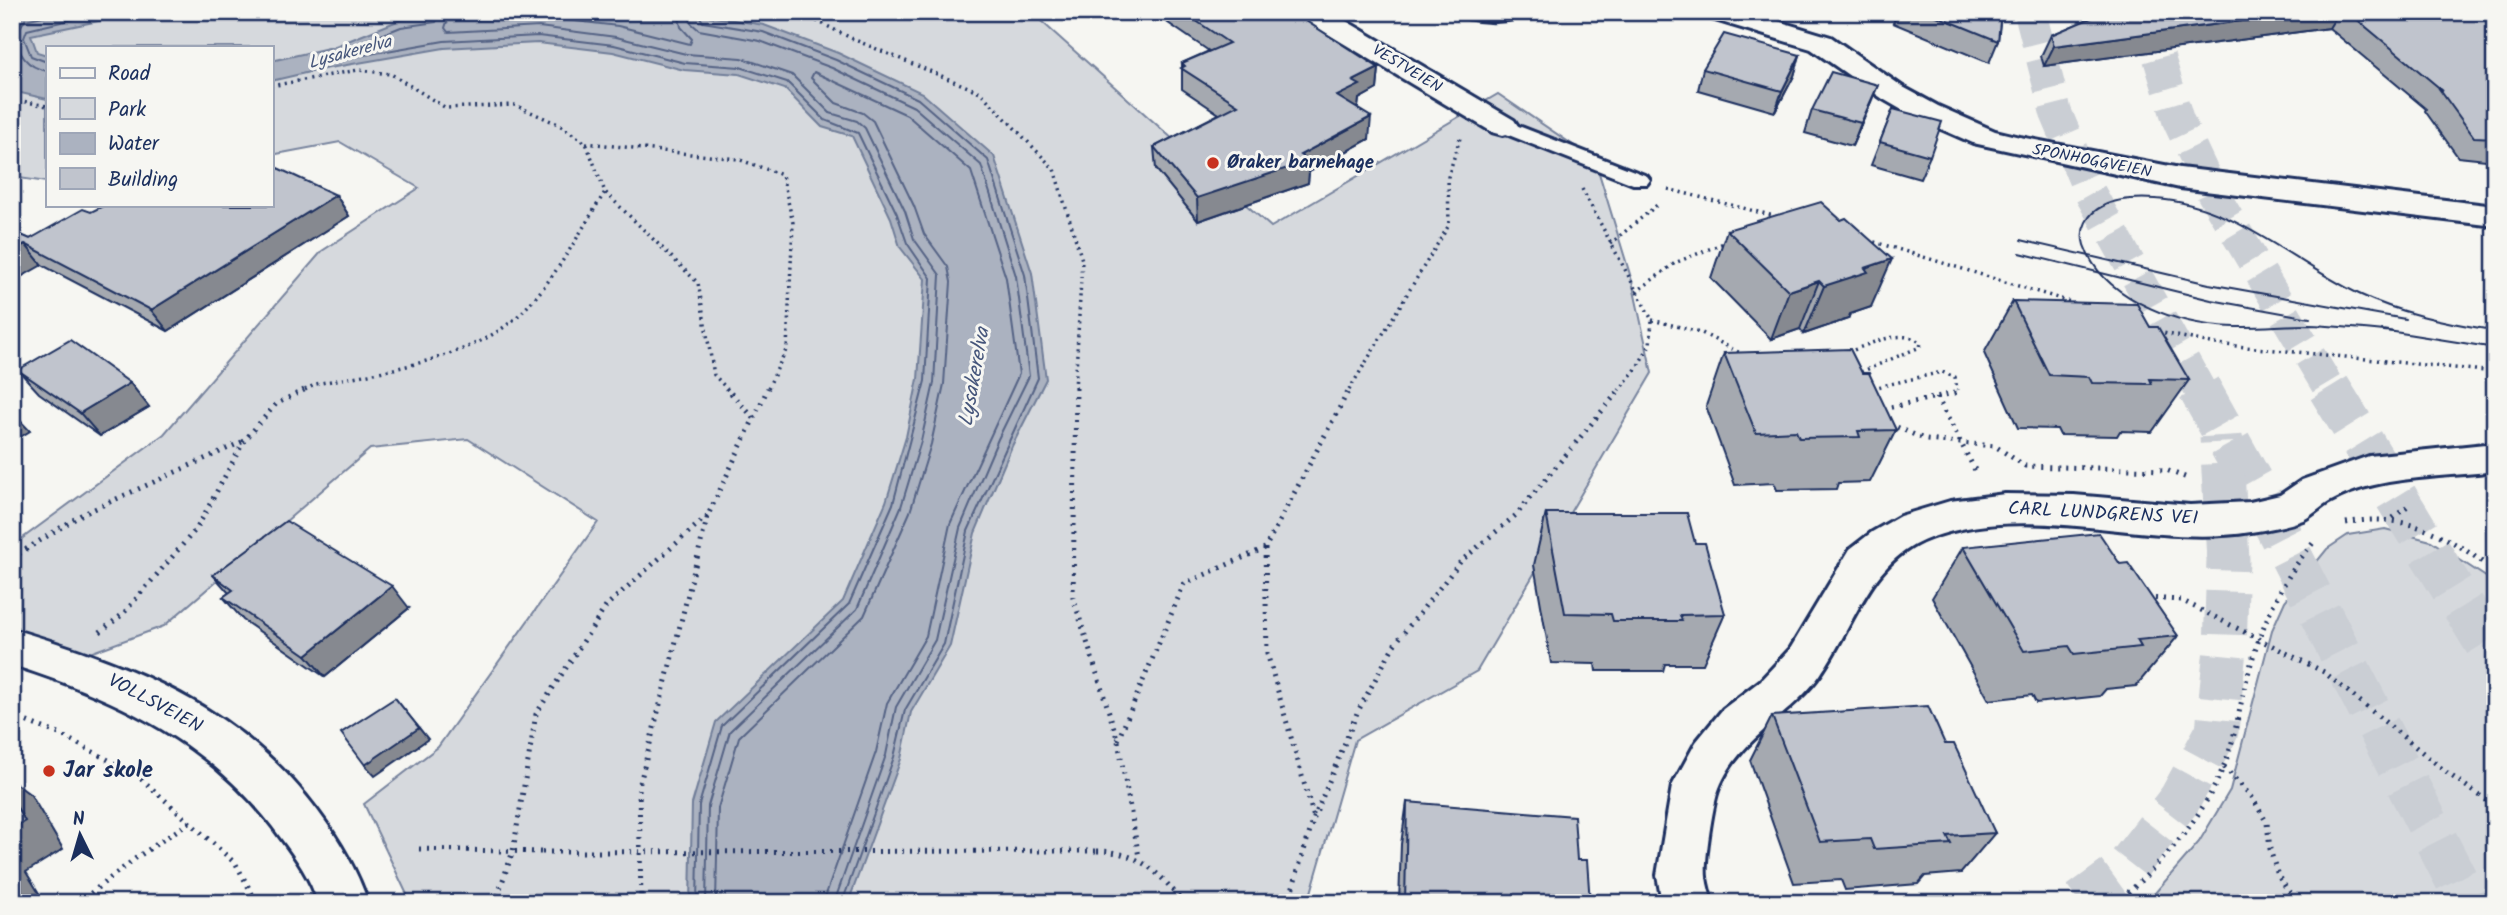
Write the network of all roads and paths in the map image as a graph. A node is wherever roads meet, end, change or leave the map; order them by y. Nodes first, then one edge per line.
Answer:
1 (799, 12) edge
2 (1311, 12) edge
3 (1478, 12) edge
4 (1508, 12) edge
5 (1718, 12) edge
6 (273, 86) edge
7 (12, 99) edge
8 (46, 106) edge
9 (1503, 126) joint
10 (1462, 130) dead end
11 (586, 143) junction
12 (1562, 151) junction
13 (1640, 180) joint
14 (605, 192) junction
15 (1679, 192) junction
16 (1670, 198) dead end
17 (1660, 204) dead end
18 (2495, 216) edge
19 (1791, 220) edge
20 (1861, 238) edge
21 (1731, 240) dead end
22 (1610, 244) junction
23 (1636, 292) junction
24 (2078, 304) edge
25 (1652, 320) junction
26 (2152, 331) edge
27 (1845, 353) edge
28 (1746, 357) edge
29 (2495, 372) edge
30 (1861, 383) edge
31 (1867, 389) edge
32 (1937, 397) junction
33 (1877, 410) edge
34 (754, 418) junction
35 (1887, 422) edge
36 (244, 441) junction
37 (1960, 444) junction
38 (2495, 457) edge
39 (1969, 459) dead end
40 (2191, 480) dead end
41 (708, 515) junction
42 (2340, 525) dead end
43 (2321, 533) dead end
44 (1265, 548) junction
45 (12, 558) edge
46 (2495, 572) edge
47 (2146, 598) edge
48 (2258, 640) junction
49 (12, 647) edge
50 (65, 662) junction
51 (12, 716) edge
52 (1118, 741) junction
53 (2224, 767) junction
54 (2495, 806) edge
55 (1314, 818) junction
56 (191, 821) junction
57 (419, 849) dead end
58 (513, 851) junction
59 (1139, 857) junction
60 (78, 903) edge
61 (257, 903) edge
62 (343, 903) edge
63 (495, 903) edge
64 (641, 903) edge
65 (1183, 903) edge
66 (1288, 903) edge
67 (1687, 903) edge
68 (2116, 903) edge
69 (2297, 903) edge

1 - 52 path
2 - 9 street, VESTVEIEN
3 - 4 street
5 - 18 street, SPONHOGGVEIEN
6 - 11 path
7 - 8 path
9 - 12 lane
10 - 44 path
11 - 14 path
11 - 34 path
12 - 13 lane
12 - 22 path
13 - 15 path
14 - 34 path
14 - 36 path
15 - 16 path
15 - 19 path
17 - 22 path
20 - 24 path
21 - 23 path
22 - 23 path
23 - 25 path
25 - 28 path
25 - 55 path
26 - 29 path
27 - 30 path
31 - 32 path
32 - 33 path
32 - 37 path
34 - 41 path
35 - 37 path
36 - 45 path
36 - 50 path
37 - 39 path
37 - 40 path
38 - 67 street, CARL LUNDGRENS VEI
41 - 58 path
41 - 64 path
42 - 46 path
43 - 48 path
44 - 52 path
44 - 55 path
47 - 48 path
48 - 53 path
48 - 54 path
49 - 50 street, VOLLSVEIEN
50 - 62 street, VOLLSVEIEN
51 - 56 path
52 - 59 path
53 - 68 path
53 - 69 path
55 - 66 path
56 - 60 path
56 - 61 path
57 - 58 path
58 - 59 path, bridge
58 - 63 path
59 - 65 path

